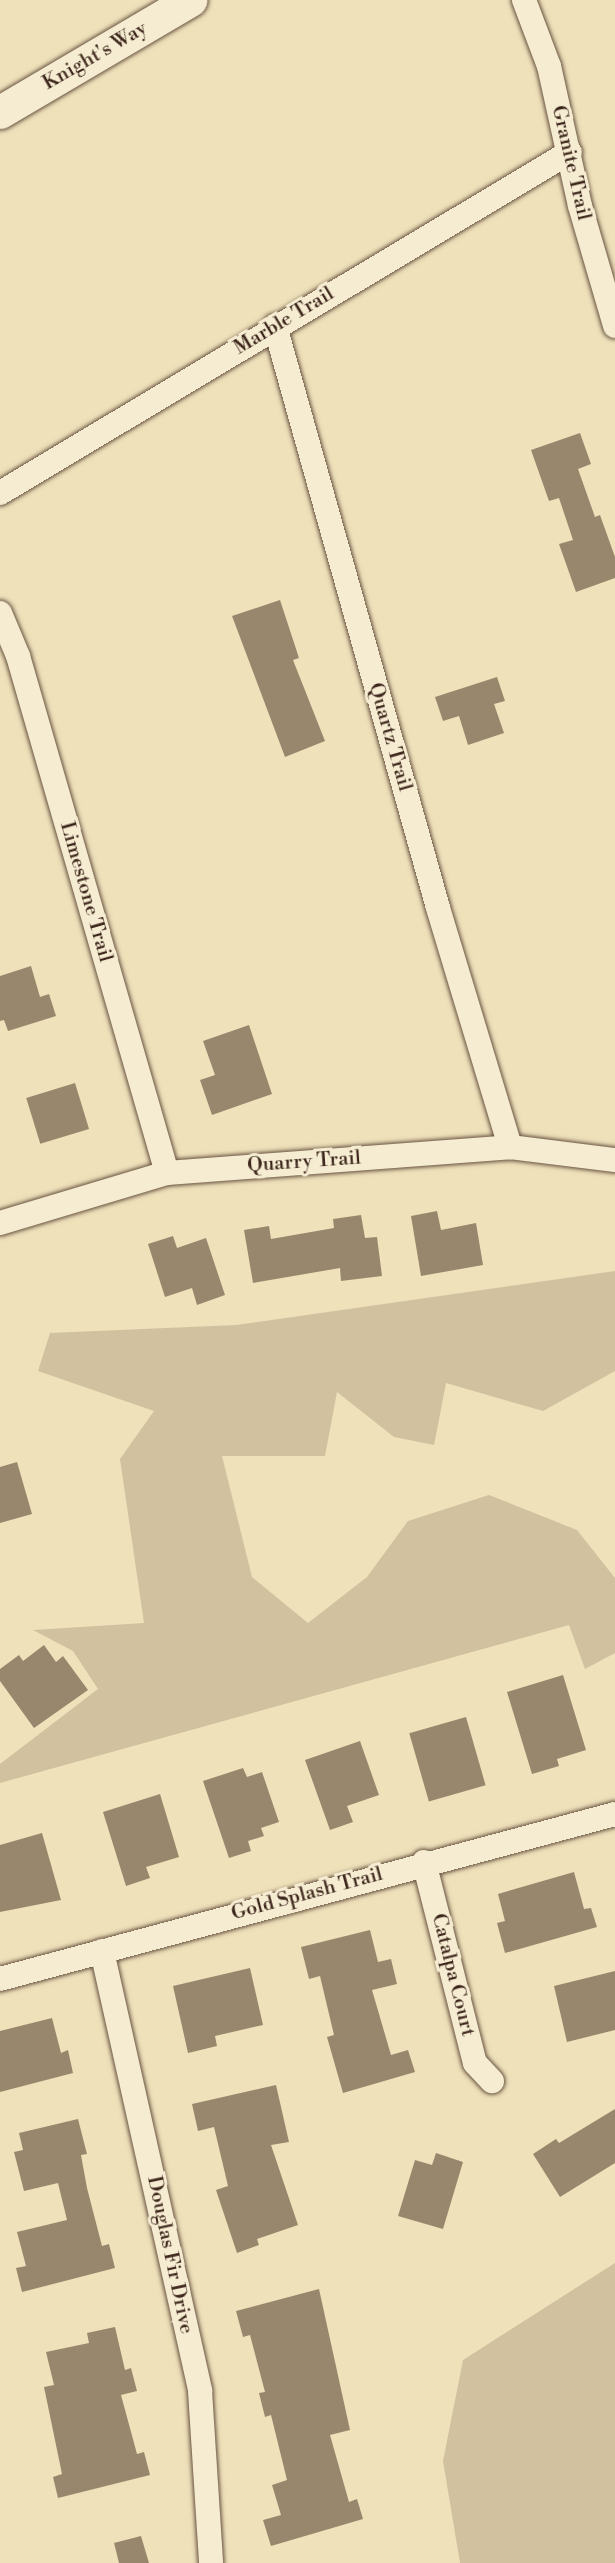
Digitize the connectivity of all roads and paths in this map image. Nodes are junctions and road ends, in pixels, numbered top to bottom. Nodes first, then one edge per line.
1 (190, 0) edge
2 (524, 0) edge
3 (0, 112) edge
4 (570, 152) junction
5 (275, 326) junction
6 (615, 326) edge
7 (0, 493) edge
8 (0, 613) edge
9 (510, 1147) junction
10 (615, 1160) edge
11 (167, 1173) junction
12 (0, 1223) edge
13 (615, 1814) edge
14 (424, 1862) junction
15 (102, 1951) junction
16 (0, 1979) edge
17 (492, 2081) dead end
18 (212, 2563) edge

1 - 3 main road, Knight's Way
2 - 4 street, Granite Trail
4 - 5 street, Marble Trail
4 - 6 street, Granite Trail
5 - 7 street, Marble Trail
5 - 9 street, Quartz Trail
8 - 11 street, Limestone Trail
9 - 10 street, Quarry Trail
9 - 11 street, Quarry Trail
11 - 12 street, Quarry Trail
13 - 14 street, Gold Splash Trail
14 - 15 street, Gold Splash Trail
14 - 17 street, Catalpa Court
15 - 16 street, Gold Splash Trail
15 - 18 street, Douglas Fir Drive

